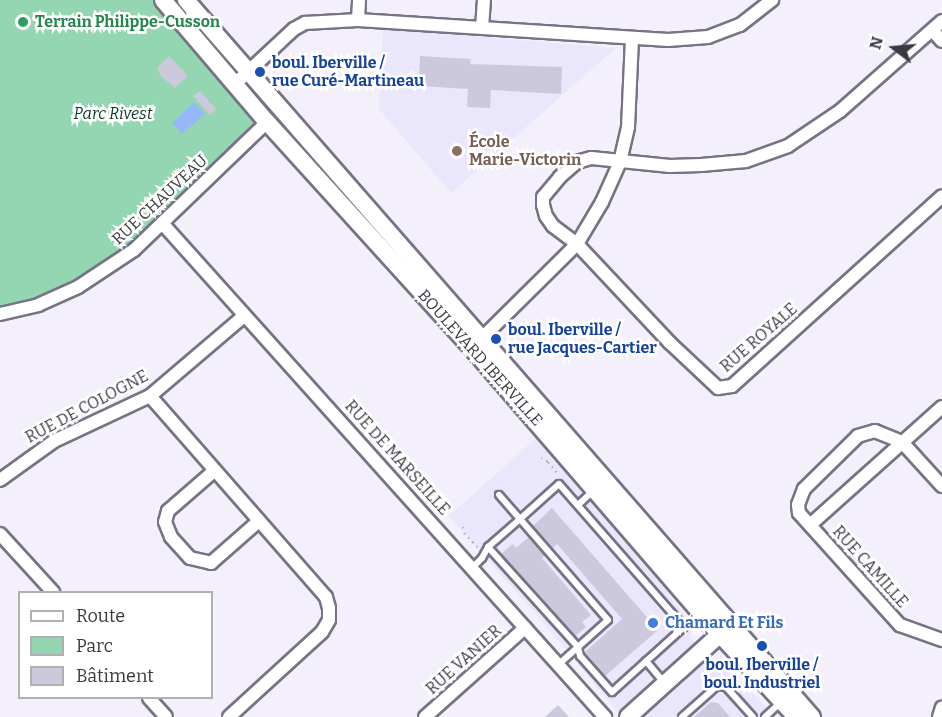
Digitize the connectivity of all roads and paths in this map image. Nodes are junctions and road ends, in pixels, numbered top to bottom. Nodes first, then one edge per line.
1 (162, 0) edge
2 (186, 0) edge
3 (359, 0) edge
4 (484, 0) edge
5 (772, 0) edge
6 (358, 20) junction
7 (938, 26) edge
8 (482, 28) junction
9 (632, 38) junction
10 (942, 41) edge
11 (249, 70) junction
12 (236, 83) junction
13 (267, 122) junction
14 (620, 162) junction
15 (942, 196) edge
16 (162, 223) junction
17 (577, 243) junction
18 (0, 314) edge
19 (244, 316) junction
20 (477, 343) junction
21 (150, 396) junction
22 (942, 407) edge
23 (902, 442) junction
24 (541, 458) dead end
25 (214, 471) junction
26 (0, 480) edge
27 (560, 484) junction
28 (600, 484) junction
29 (942, 486) edge
30 (499, 495) dead end
31 (578, 505) junction
32 (520, 519) junction
33 (259, 521) junction
34 (810, 525) junction
35 (463, 527) dead end
36 (0, 534) edge
37 (487, 550) junction
38 (472, 568) junction
39 (52, 591) edge
40 (525, 628) junction
41 (725, 629) junction
42 (942, 640) edge
43 (578, 647) junction
44 (646, 661) junction
45 (558, 665) junction
46 (665, 684) junction
47 (150, 699) edge
48 (782, 701) junction
49 (942, 707) edge
50 (166, 717) edge
51 (229, 717) edge
52 (425, 717) edge
53 (605, 717) edge
54 (628, 717) edge
55 (682, 717) edge
56 (753, 717) edge
57 (765, 717) edge
58 (796, 717) edge
59 (812, 717) edge
60 (939, 717) edge

1 - 12 street, BOULEVARD IBERVILLE
2 - 11 street, BOULEVARD IBERVILLE
3 - 6 street
4 - 8 street
5 - 9 street
6 - 8 street
6 - 11 street
7 - 10 street
7 - 14 street
8 - 9 street
9 - 14 street
11 - 12 street
11 - 20 street, BOULEVARD IBERVILLE
12 - 13 street, BOULEVARD IBERVILLE
13 - 16 street, RUE CHAUVEAU
13 - 20 street, BOULEVARD IBERVILLE
14 - 17 street
14 - 17 street
15 - 17 street, RUE ROYALE
16 - 18 street, RUE CHAUVEAU
16 - 19 street, RUE DE MARSEILLE
17 - 20 street
19 - 21 street, RUE DE COLOGNE
19 - 38 street, RUE DE MARSEILLE
20 - 28 street, BOULEVARD IBERVILLE
21 - 25 street
21 - 26 street, RUE DE COLOGNE
22 - 23 street, RUE CAMILLE
23 - 29 street, RUE CAMILLE
23 - 34 street, RUE CAMILLE
23 - 34 street, RUE CAMILLE
24 - 27 path
25 - 33 street
25 - 33 street
27 - 31 lane
27 - 32 lane
28 - 31 lane
28 - 41 street, BOULEVARD IBERVILLE
30 - 32 lane
31 - 44 lane
32 - 37 lane
32 - 43 lane
33 - 51 street
34 - 42 street, RUE CAMILLE
35 - 37 path
36 - 39 street
37 - 38 lane
37 - 43 lane
38 - 40 street, RUE DE MARSEILLE
40 - 45 street, RUE DE MARSEILLE
40 - 52 street, RUE VANIER
41 - 46 street
41 - 48 street, BOULEVARD IBERVILLE
41 - 59 street, BOULEVARD IBERVILLE
43 - 44 lane
43 - 45 lane
44 - 46 lane
45 - 53 street, RUE DE MARSEILLE
46 - 54 street
47 - 50 street
48 - 57 lane
48 - 58 street, BOULEVARD IBERVILLE
49 - 60 street
55 - 56 lane

